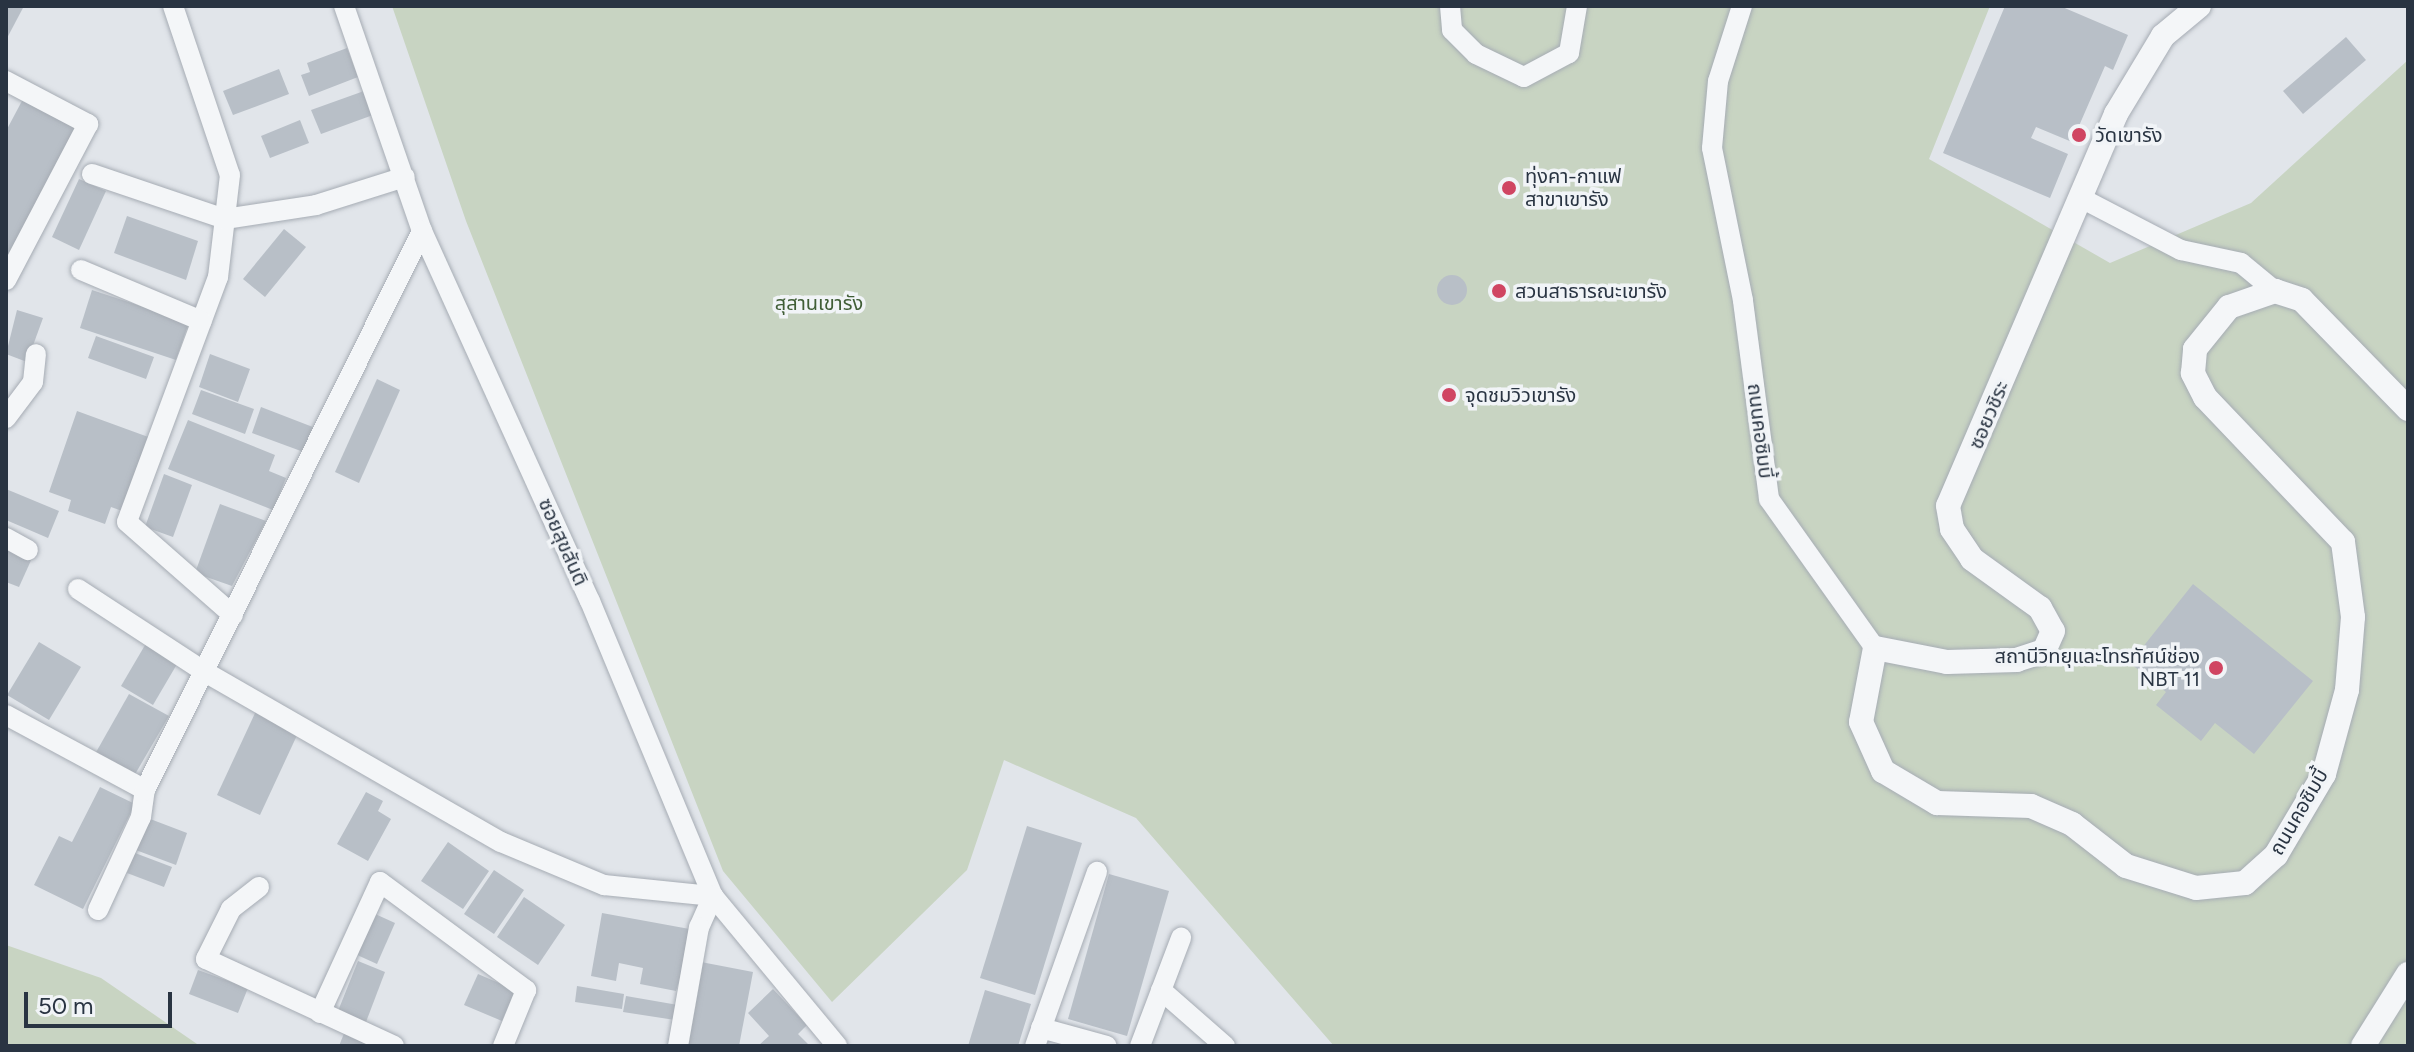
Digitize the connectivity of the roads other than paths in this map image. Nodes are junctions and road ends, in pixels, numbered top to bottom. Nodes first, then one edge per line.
1 (173, 6) edge
2 (344, 6) edge
3 (1450, 6) edge
4 (1577, 6) edge
5 (1742, 6) edge
6 (2199, 6) edge
7 (6, 81) edge
8 (92, 174) dead end
9 (405, 177) junction
10 (2079, 197) junction
11 (225, 219) junction
12 (422, 231) junction
13 (81, 270) dead end
14 (6, 280) edge
15 (2275, 291) junction
16 (202, 321) junction
17 (36, 354) dead end
18 (2408, 409) edge
19 (6, 418) edge
20 (6, 538) edge
21 (28, 550) dead end
22 (78, 589) dead end
23 (233, 615) junction
24 (1875, 648) junction
25 (205, 672) junction
26 (6, 715) edge
27 (145, 790) junction
28 (1097, 872) dead end
29 (259, 887) dead end
30 (713, 896) junction
31 (98, 910) dead end
32 (1181, 938) dead end
33 (2408, 974) edge
34 (1161, 990) junction
35 (320, 1013) junction
36 (1038, 1037) edge
37 (394, 1046) edge
38 (503, 1046) edge
39 (678, 1046) edge
40 (837, 1046) edge
41 (1107, 1046) edge
42 (1140, 1046) edge
43 (1225, 1046) edge
44 (2363, 1046) edge

1 - 11 street
2 - 9 street, ซอยสุขสันติ
3 - 4 street
5 - 24 street, ถนนคอซิมบี้
6 - 10 street, ซอยวชิระ
7 - 14 street
8 - 11 street
9 - 11 street
9 - 12 street, ซอยสุขสันติ
10 - 15 street
10 - 24 street, ซอยวชิระ
11 - 16 street
12 - 23 street
12 - 30 street, ซอยสุขสันติ
13 - 16 street
15 - 18 street
15 - 24 street, ถนนคอซิมบี้
16 - 23 street
17 - 19 street
20 - 21 street
22 - 25 street
23 - 25 street
25 - 27 street
25 - 30 street
26 - 27 street
27 - 31 street
28 - 36 street
29 - 35 street
30 - 39 street
30 - 40 street, ซอยสุขสันติ
32 - 34 street
33 - 44 street
34 - 42 street
34 - 43 street
35 - 37 street
35 - 38 street
36 - 41 street

